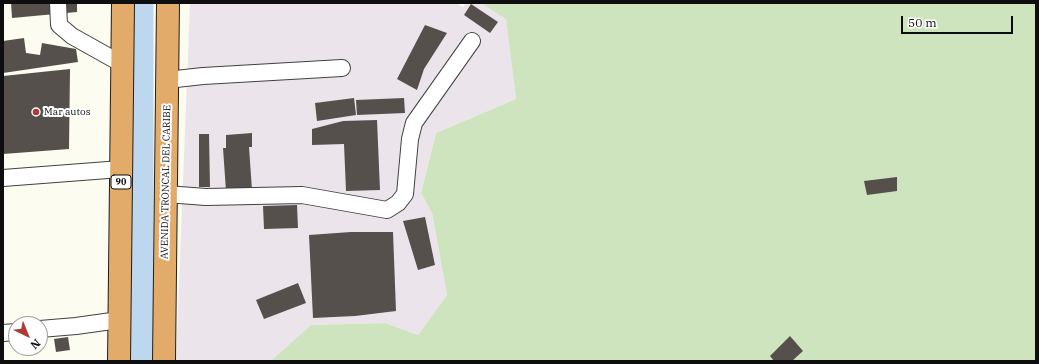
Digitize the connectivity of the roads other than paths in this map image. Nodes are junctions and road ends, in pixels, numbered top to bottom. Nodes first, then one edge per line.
1 (58, 3) edge
2 (123, 3) edge
3 (168, 3) edge
4 (472, 41) dead end
5 (122, 64) junction
6 (342, 68) dead end
7 (167, 80) junction
8 (121, 169) junction
9 (3, 178) edge
10 (166, 194) junction
11 (119, 320) junction
12 (48, 329) edge
13 (119, 361) edge
14 (164, 361) edge

1 - 5 street
2 - 5 highway, 90
3 - 7 highway, AVENIDA TRONCAL DEL CARIBE
4 - 10 street
5 - 8 highway, 90
6 - 7 street
7 - 10 highway, AVENIDA TRONCAL DEL CARIBE
8 - 9 street
8 - 11 highway, 90
10 - 14 highway, AVENIDA TRONCAL DEL CARIBE
11 - 12 street
11 - 13 highway, 90

